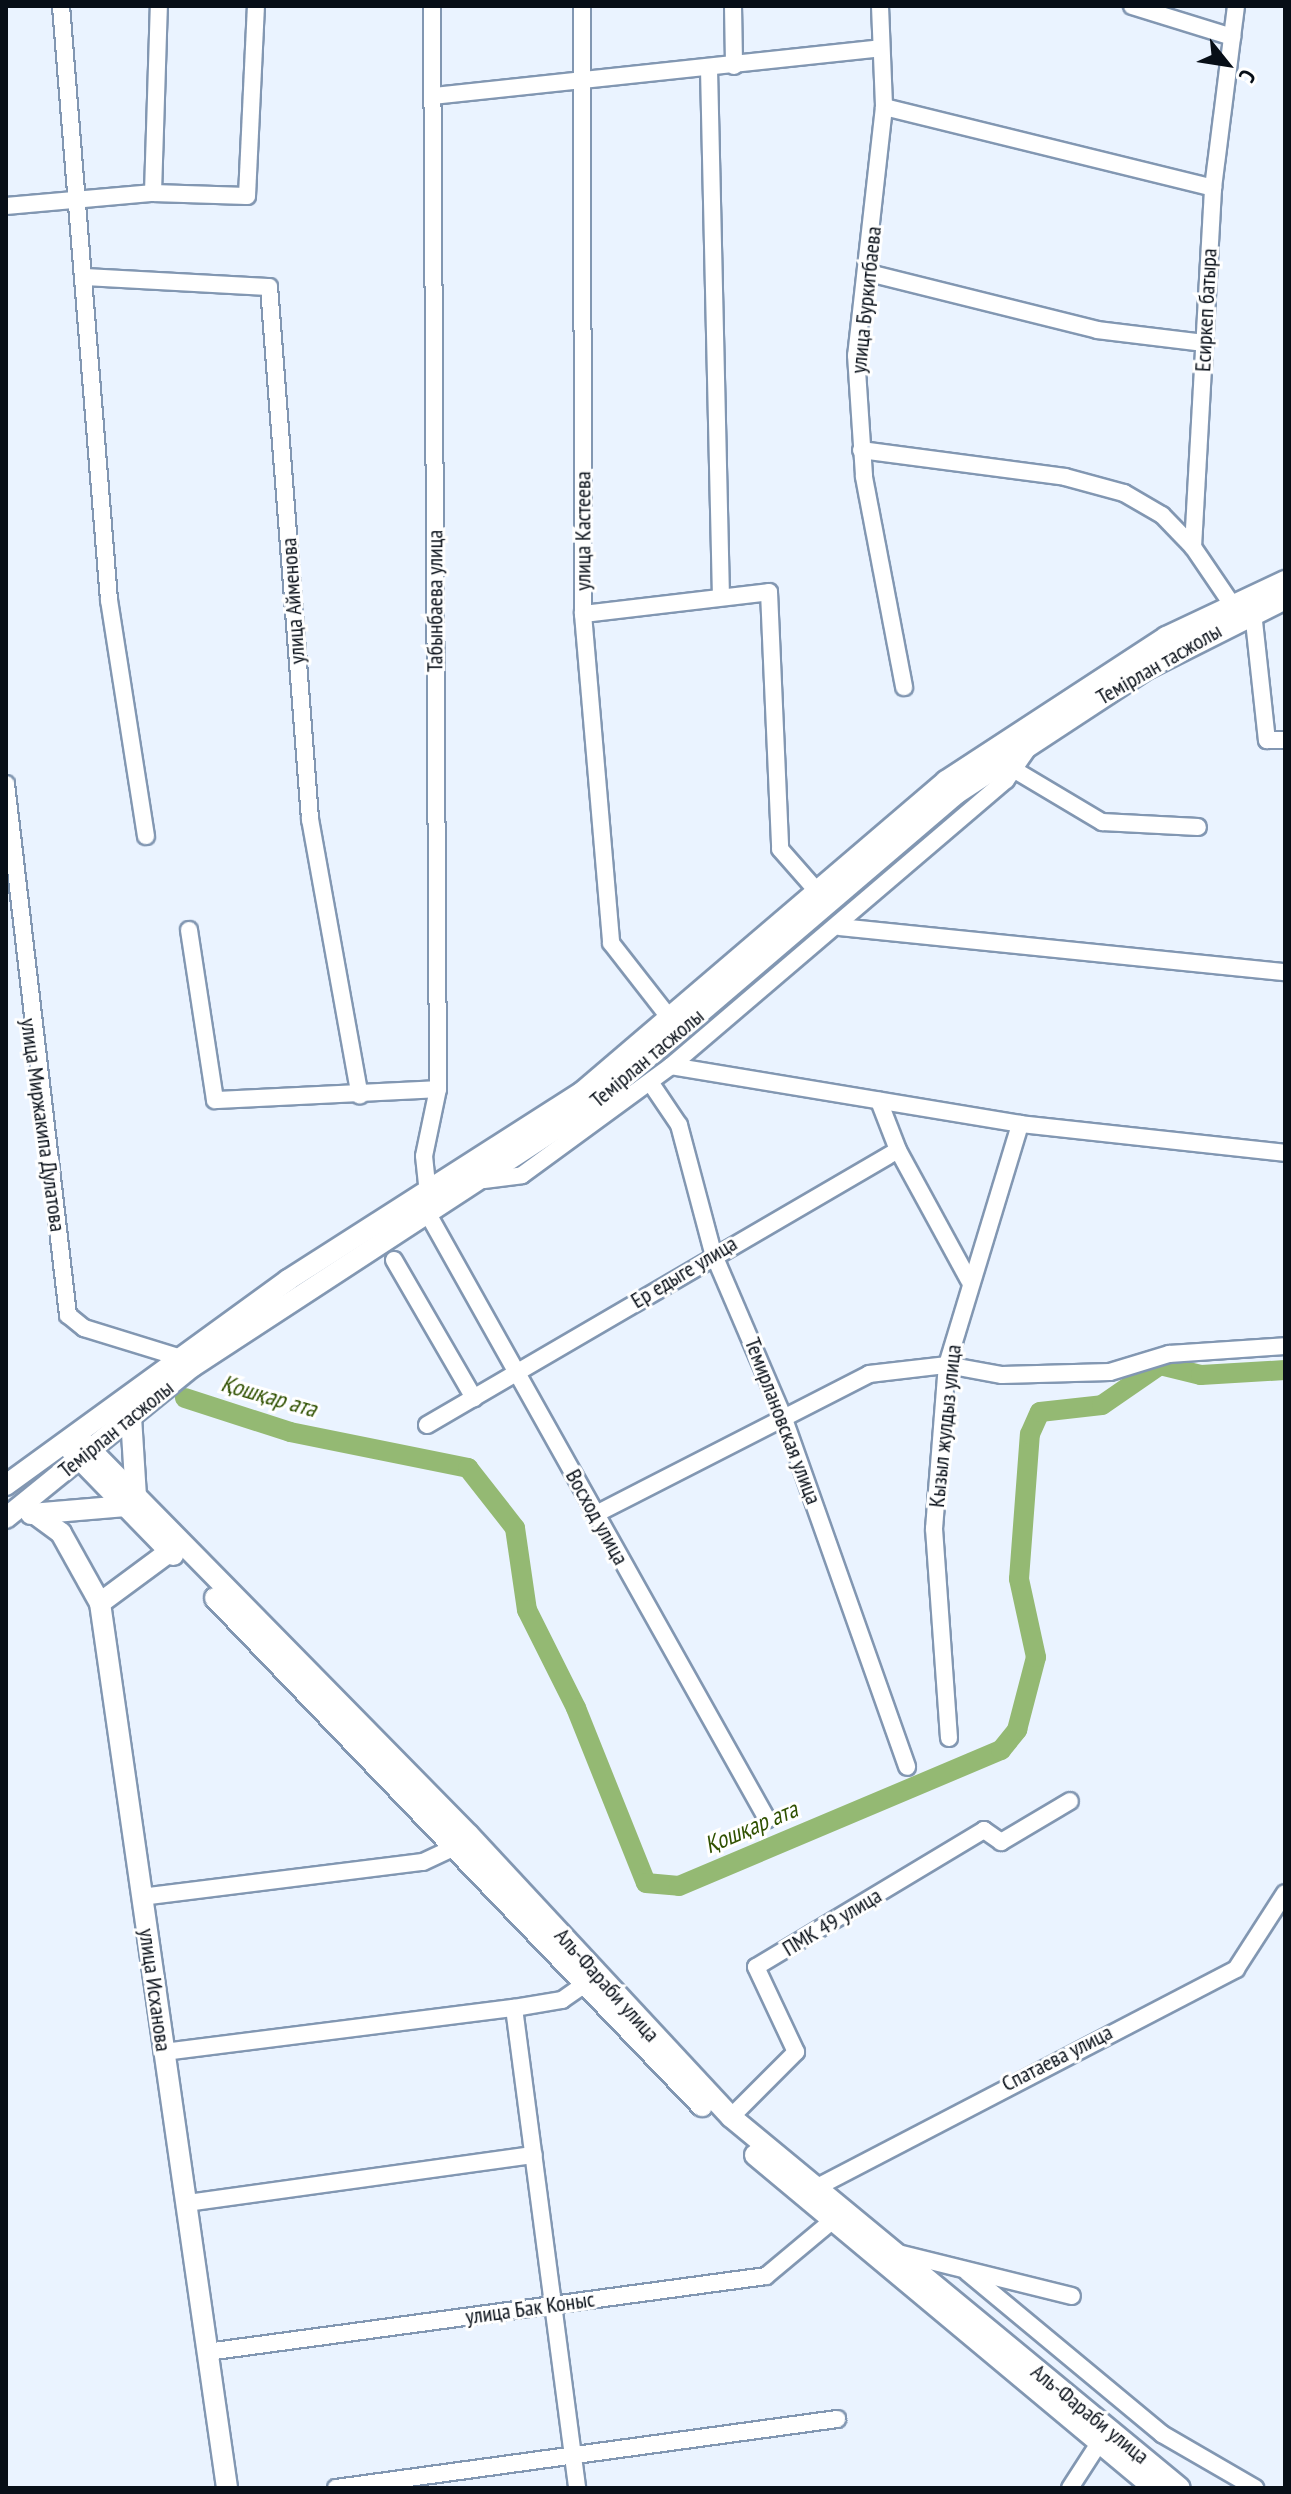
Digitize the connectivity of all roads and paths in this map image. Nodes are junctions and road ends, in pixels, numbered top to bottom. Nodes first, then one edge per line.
1 (61, 6) edge
2 (159, 6) edge
3 (256, 6) edge
4 (432, 6) edge
5 (582, 6) edge
6 (733, 6) edge
7 (880, 6) edge
8 (1132, 6) edge
9 (1236, 6) edge
10 (1232, 37) junction
11 (879, 48) junction
12 (734, 66) junction
13 (709, 69) junction
14 (582, 81) junction
15 (433, 96) junction
16 (884, 107) junction
17 (1213, 188) junction
18 (153, 193) junction
19 (77, 198) junction
20 (6, 206) edge
21 (869, 273) junction
22 (84, 277) junction
23 (1204, 343) junction
24 (861, 450) junction
25 (1193, 547) junction
26 (1285, 581) edge
27 (721, 597) junction
28 (1285, 599) edge
29 (1231, 603) junction
30 (1253, 612) junction
31 (583, 614) junction
32 (904, 687) dead end
33 (1034, 740) junction
34 (1285, 740) edge
35 (1013, 769) junction
36 (6, 784) edge
37 (1198, 827) dead end
38 (146, 836) dead end
39 (816, 890) junction
40 (840, 927) junction
41 (189, 930) dead end
42 (14, 971) edge
43 (1285, 972) edge
44 (675, 1025) junction
45 (671, 1066) junction
46 (650, 1082) junction
47 (438, 1089) junction
48 (360, 1096) junction
49 (879, 1101) junction
50 (1020, 1124) junction
51 (898, 1150) junction
52 (1285, 1153) edge
53 (484, 1180) junction
54 (428, 1204) junction
55 (713, 1253) junction
56 (394, 1260) dead end
57 (969, 1280) junction
58 (1285, 1346) edge
59 (178, 1357) junction
60 (947, 1365) junction
61 (517, 1375) junction
62 (474, 1398) junction
63 (131, 1417) junction
64 (784, 1419) junction
65 (427, 1425) dead end
66 (77, 1447) junction
67 (6, 1485) edge
68 (131, 1501) junction
69 (35, 1514) junction
70 (596, 1514) junction
71 (8, 1516) edge
72 (169, 1552) junction
73 (100, 1603) junction
74 (949, 1738) dead end
75 (907, 1767) dead end
76 (1070, 1801) dead end
77 (767, 1819) dead end
78 (459, 1845) junction
79 (1285, 1893) edge
80 (141, 1897) junction
81 (586, 1983) junction
82 (514, 2008) junction
83 (164, 2052) junction
84 (731, 2117) junction
85 (534, 2155) junction
86 (808, 2191) junction
87 (187, 2203) junction
88 (833, 2220) junction
89 (893, 2252) junction
90 (967, 2272) junction
91 (1072, 2296) dead end
92 (554, 2305) junction
93 (207, 2352) junction
94 (837, 2419) dead end
95 (1104, 2436) junction
96 (572, 2456) junction
97 (227, 2488) edge
98 (336, 2488) edge
99 (577, 2488) edge
100 (1070, 2488) edge
101 (1154, 2488) edge
102 (1180, 2488) edge
103 (1255, 2488) edge

1 - 19 street
2 - 18 street
3 - 18 street
4 - 15 street, Табынбаева улица
5 - 14 street, улица Кастеева
6 - 12 street
7 - 11 street, улица Буркитбаева
8 - 10 street
9 - 10 street, Есиркеп батыра
10 - 17 street, Есиркеп батыра
11 - 12 street
11 - 16 street, улица Буркитбаева
12 - 13 street
13 - 14 street
13 - 27 street
14 - 15 street
14 - 31 street, улица Кастеева
15 - 47 street, Табынбаева улица
16 - 17 street
16 - 21 street, улица Буркитбаева
17 - 23 street, Есиркеп батыра
18 - 19 street
19 - 20 street
19 - 22 street
21 - 23 street
21 - 24 street, улица Буркитбаева
22 - 38 street
22 - 48 street, улица Айменова
23 - 25 street, Есиркеп батыра
24 - 25 street
24 - 32 street, улица Буркитбаева
25 - 29 street
26 - 29 main road, Темірлан тасжолы
27 - 31 street
27 - 39 street
28 - 30 main road, Темірлан тасжолы
29 - 39 main road, Темірлан тасжолы
30 - 33 main road, Темірлан тасжолы
30 - 34 street
31 - 44 street, улица Кастеева
33 - 35 street
33 - 44 main road, Темірлан тасжолы
35 - 37 street
35 - 40 street
36 - 42 street, улица Миржакипа Дулатова
39 - 44 main road, Темірлан тасжолы
40 - 43 street
40 - 45 street
41 - 48 street
42 - 59 street, улица Миржакипа Дулатова
44 - 53 main road, Темірлан тасжолы
44 - 54 main road, Темірлан тасжолы
45 - 46 street
45 - 49 street
46 - 53 street
46 - 55 street, Темирлановская улица
47 - 48 street
47 - 54 street, Табынбаева улица
49 - 50 street
49 - 51 street
50 - 52 street
50 - 57 street, Кызыл жулдыз улица
51 - 55 street, Ер едыге улица
51 - 57 street
53 - 54 main road, Темірлан тасжолы
54 - 59 main road, Темірлан тасжолы
54 - 61 street, Восход улица
54 - 63 main road, Темірлан тасжолы
55 - 61 street, Ер едыге улица
55 - 64 street, Темирлановская улица
56 - 62 street
57 - 60 street, Кызыл жулдыз улица
58 - 60 street
59 - 66 main road, Темірлан тасжолы
60 - 64 street
60 - 74 street, Кызыл жулдыз улица
61 - 62 street, Ер едыге улица
61 - 70 street, Восход улица
62 - 65 street, Ер едыге улица
63 - 66 main road, Темірлан тасжолы
63 - 68 main road
64 - 70 street
64 - 75 street, Темирлановская улица
66 - 67 main road, Темірлан тасжолы
66 - 68 main road, Аль-Фараби улица
66 - 71 main road, Темірлан тасжолы
68 - 69 main road
68 - 72 main road, Аль-Фараби улица
68 - 84 main road, Аль-Фараби улица
69 - 71 main road
69 - 73 main road, улица Исханова
70 - 77 street, Восход улица
72 - 73 main road
72 - 78 main road, Аль-Фараби улица
73 - 80 main road, улица Исханова
76 - 84 street, ПМК 49 улица
78 - 80 street
78 - 81 main road, Аль-Фараби улица
79 - 86 street, Спатаева улица
80 - 83 main road, улица Исханова
81 - 82 street
81 - 86 main road, Аль-Фараби улица
82 - 83 street
82 - 85 street
83 - 87 main road, улица Исханова
84 - 86 main road, Аль-Фараби улица
85 - 87 street
85 - 92 street
86 - 88 main road, Аль-Фараби улица
86 - 89 main road, Аль-Фараби улица
87 - 93 main road, улица Исханова
88 - 92 street, улица Бак Коныс
88 - 95 main road, Аль-Фараби улица
89 - 90 street
89 - 95 main road, Аль-Фараби улица
90 - 91 street
90 - 103 street
92 - 93 street, улица Бак Коныс
92 - 96 street
93 - 97 main road, улица Исханова
94 - 96 street
95 - 100 street
95 - 101 main road, Аль-Фараби улица
95 - 102 main road, Аль-Фараби улица
96 - 98 street
96 - 99 street

